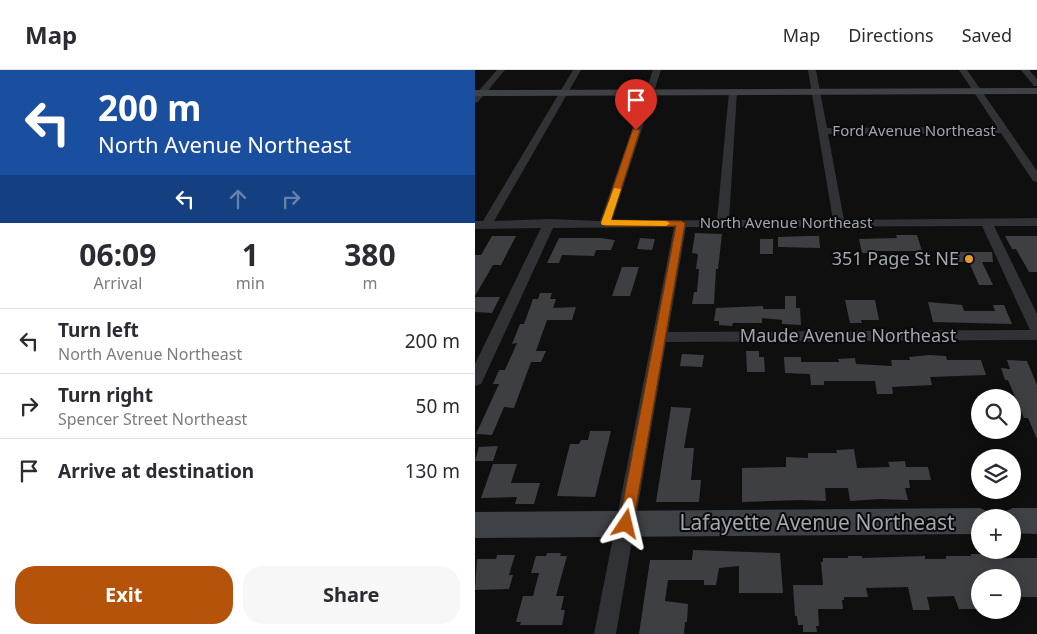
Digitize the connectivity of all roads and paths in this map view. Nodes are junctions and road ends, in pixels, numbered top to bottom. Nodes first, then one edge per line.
1 (501, 70) edge
2 (577, 70) edge
3 (657, 70) edge
4 (812, 70) edge
5 (963, 70) edge
6 (1025, 70) edge
7 (1037, 84) edge
8 (977, 91) junction
9 (1037, 91) edge
10 (563, 92) junction
11 (649, 92) junction
12 (733, 92) junction
13 (816, 92) junction
14 (477, 95) edge
15 (1003, 130) junction
16 (824, 131) junction
17 (1037, 179) edge
18 (986, 222) junction
19 (1037, 222) edge
20 (549, 223) junction
21 (605, 223) junction
22 (681, 223) junction
23 (723, 223) junction
24 (839, 223) junction
25 (481, 224) edge
26 (1037, 328) edge
27 (1037, 335) edge
28 (659, 337) junction
29 (475, 380) edge
30 (971, 521) edge
31 (1021, 521) edge
32 (1037, 521) edge
33 (626, 524) junction
34 (475, 525) edge
35 (605, 634) edge

1 - 14 street
2 - 10 street
3 - 11 street
4 - 13 street
5 - 8 street
6 - 7 street
8 - 9 street
8 - 13 street
8 - 15 street
10 - 11 street
10 - 14 street
10 - 25 street
11 - 12 street
11 - 21 street
12 - 13 street
12 - 23 street
13 - 16 street
15 - 16 street, Ford Avenue Northeast
15 - 17 street
16 - 24 street
18 - 19 street, North Avenue Northeast
18 - 24 street, North Avenue Northeast
18 - 26 street
20 - 21 street, North Avenue Northeast
20 - 25 street, North Avenue Northeast
20 - 29 street
21 - 22 street, North Avenue Northeast
22 - 23 street, North Avenue Northeast
22 - 28 street
23 - 24 street, North Avenue Northeast
27 - 28 street, Maude Avenue Northeast
28 - 33 street
30 - 33 street, Lafayette Avenue Northeast
31 - 32 street
33 - 34 street, Lafayette Avenue Northeast
33 - 35 street

